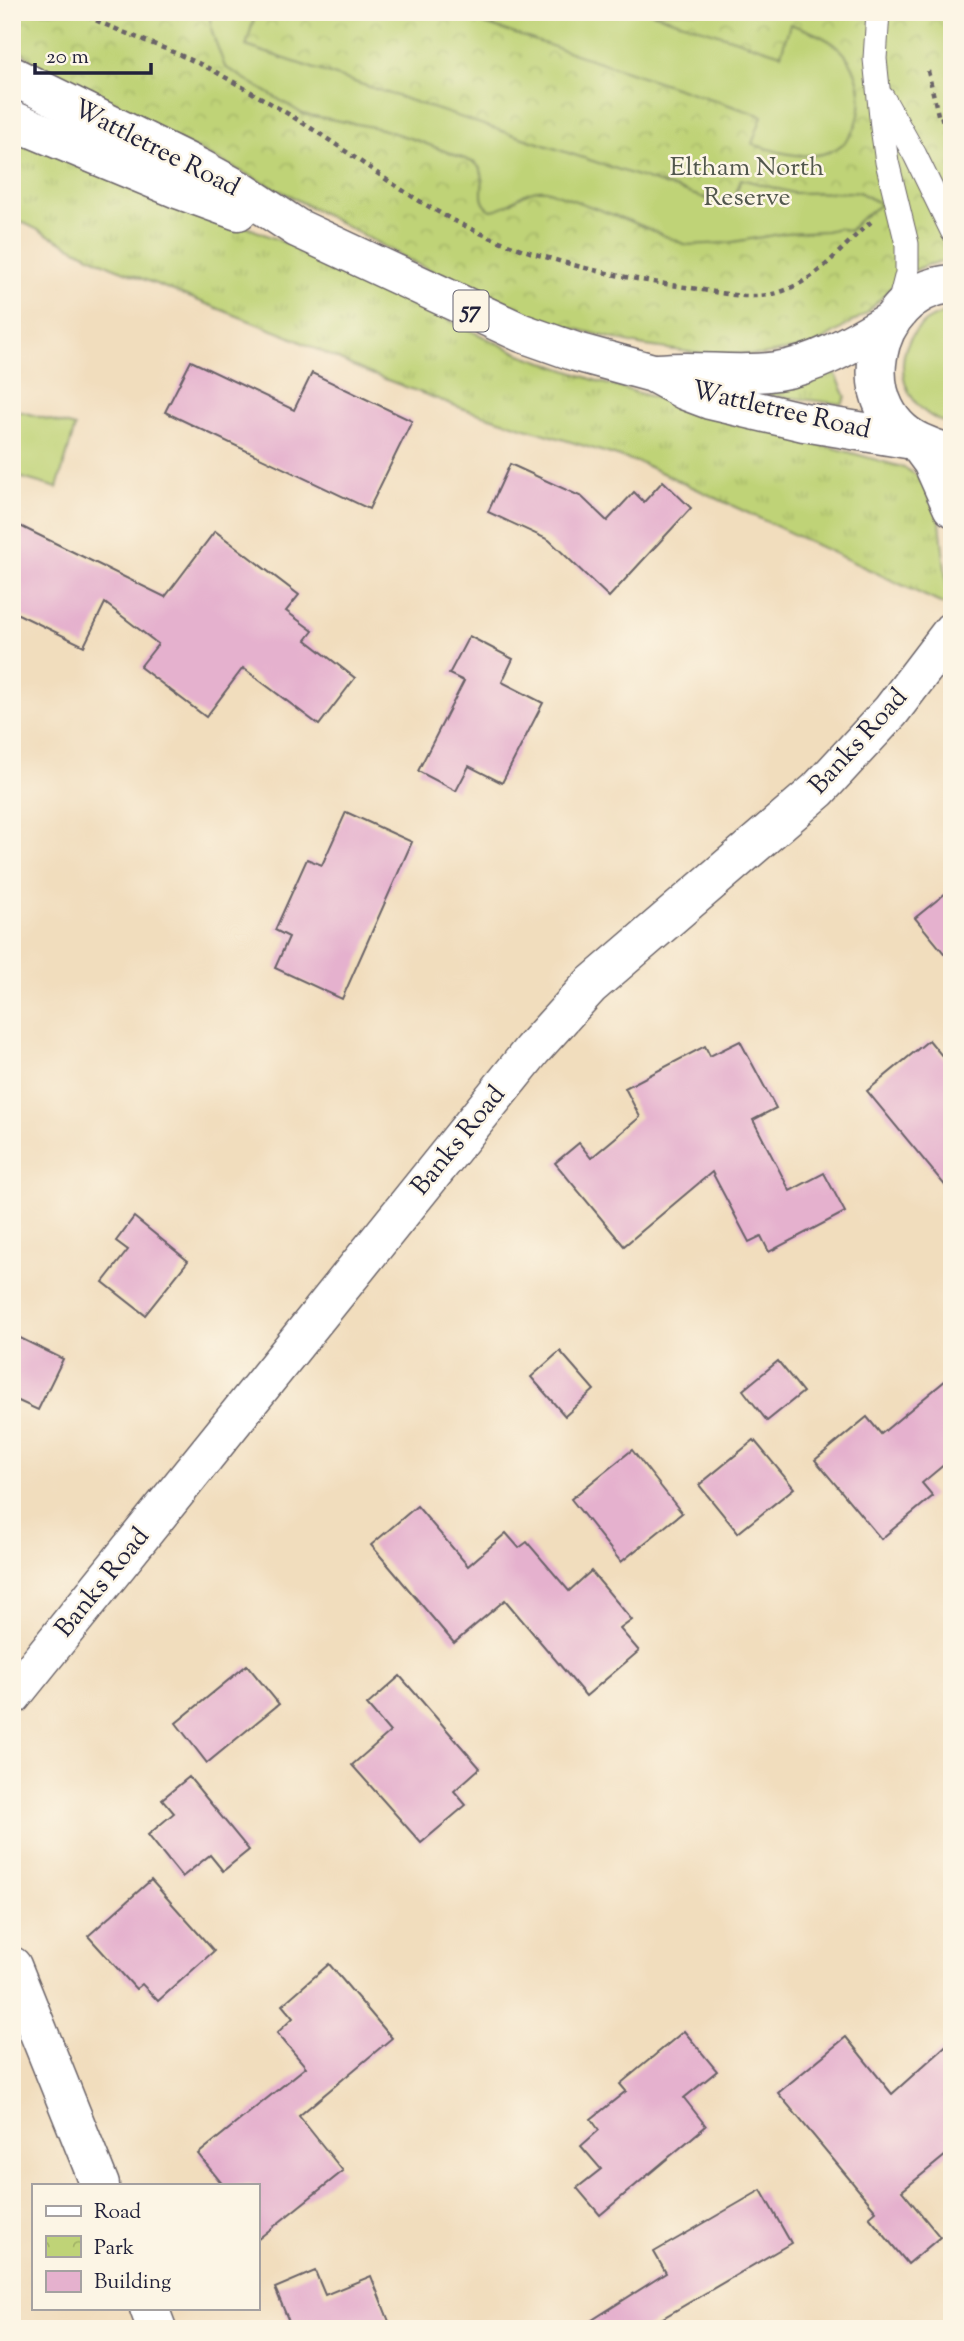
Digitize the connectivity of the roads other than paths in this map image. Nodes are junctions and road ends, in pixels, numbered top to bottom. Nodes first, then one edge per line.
1 (878, 12) edge
2 (12, 76) edge
3 (880, 92) junction
4 (12, 120) edge
5 (297, 228) junction
6 (952, 231) edge
7 (952, 284) edge
8 (893, 317) junction
9 (653, 373) junction
10 (928, 445) edge
11 (952, 507) edge
12 (952, 631) edge
13 (12, 1696) edge
14 (12, 1966) edge
15 (100, 2184) edge
16 (150, 2310) edge
17 (157, 2329) edge

1 - 3 lane
2 - 5 street, Wattletree Road / 57
3 - 6 lane
3 - 8 lane
4 - 5 street, Wattletree Road / 57
5 - 9 street, Wattletree Road / 57
7 - 8 street, 57
8 - 9 street, Wattletree Road / 57
8 - 10 street
9 - 10 street, Wattletree Road / 57
10 - 11 street
12 - 13 street, Banks Road
14 - 15 street
16 - 17 street

